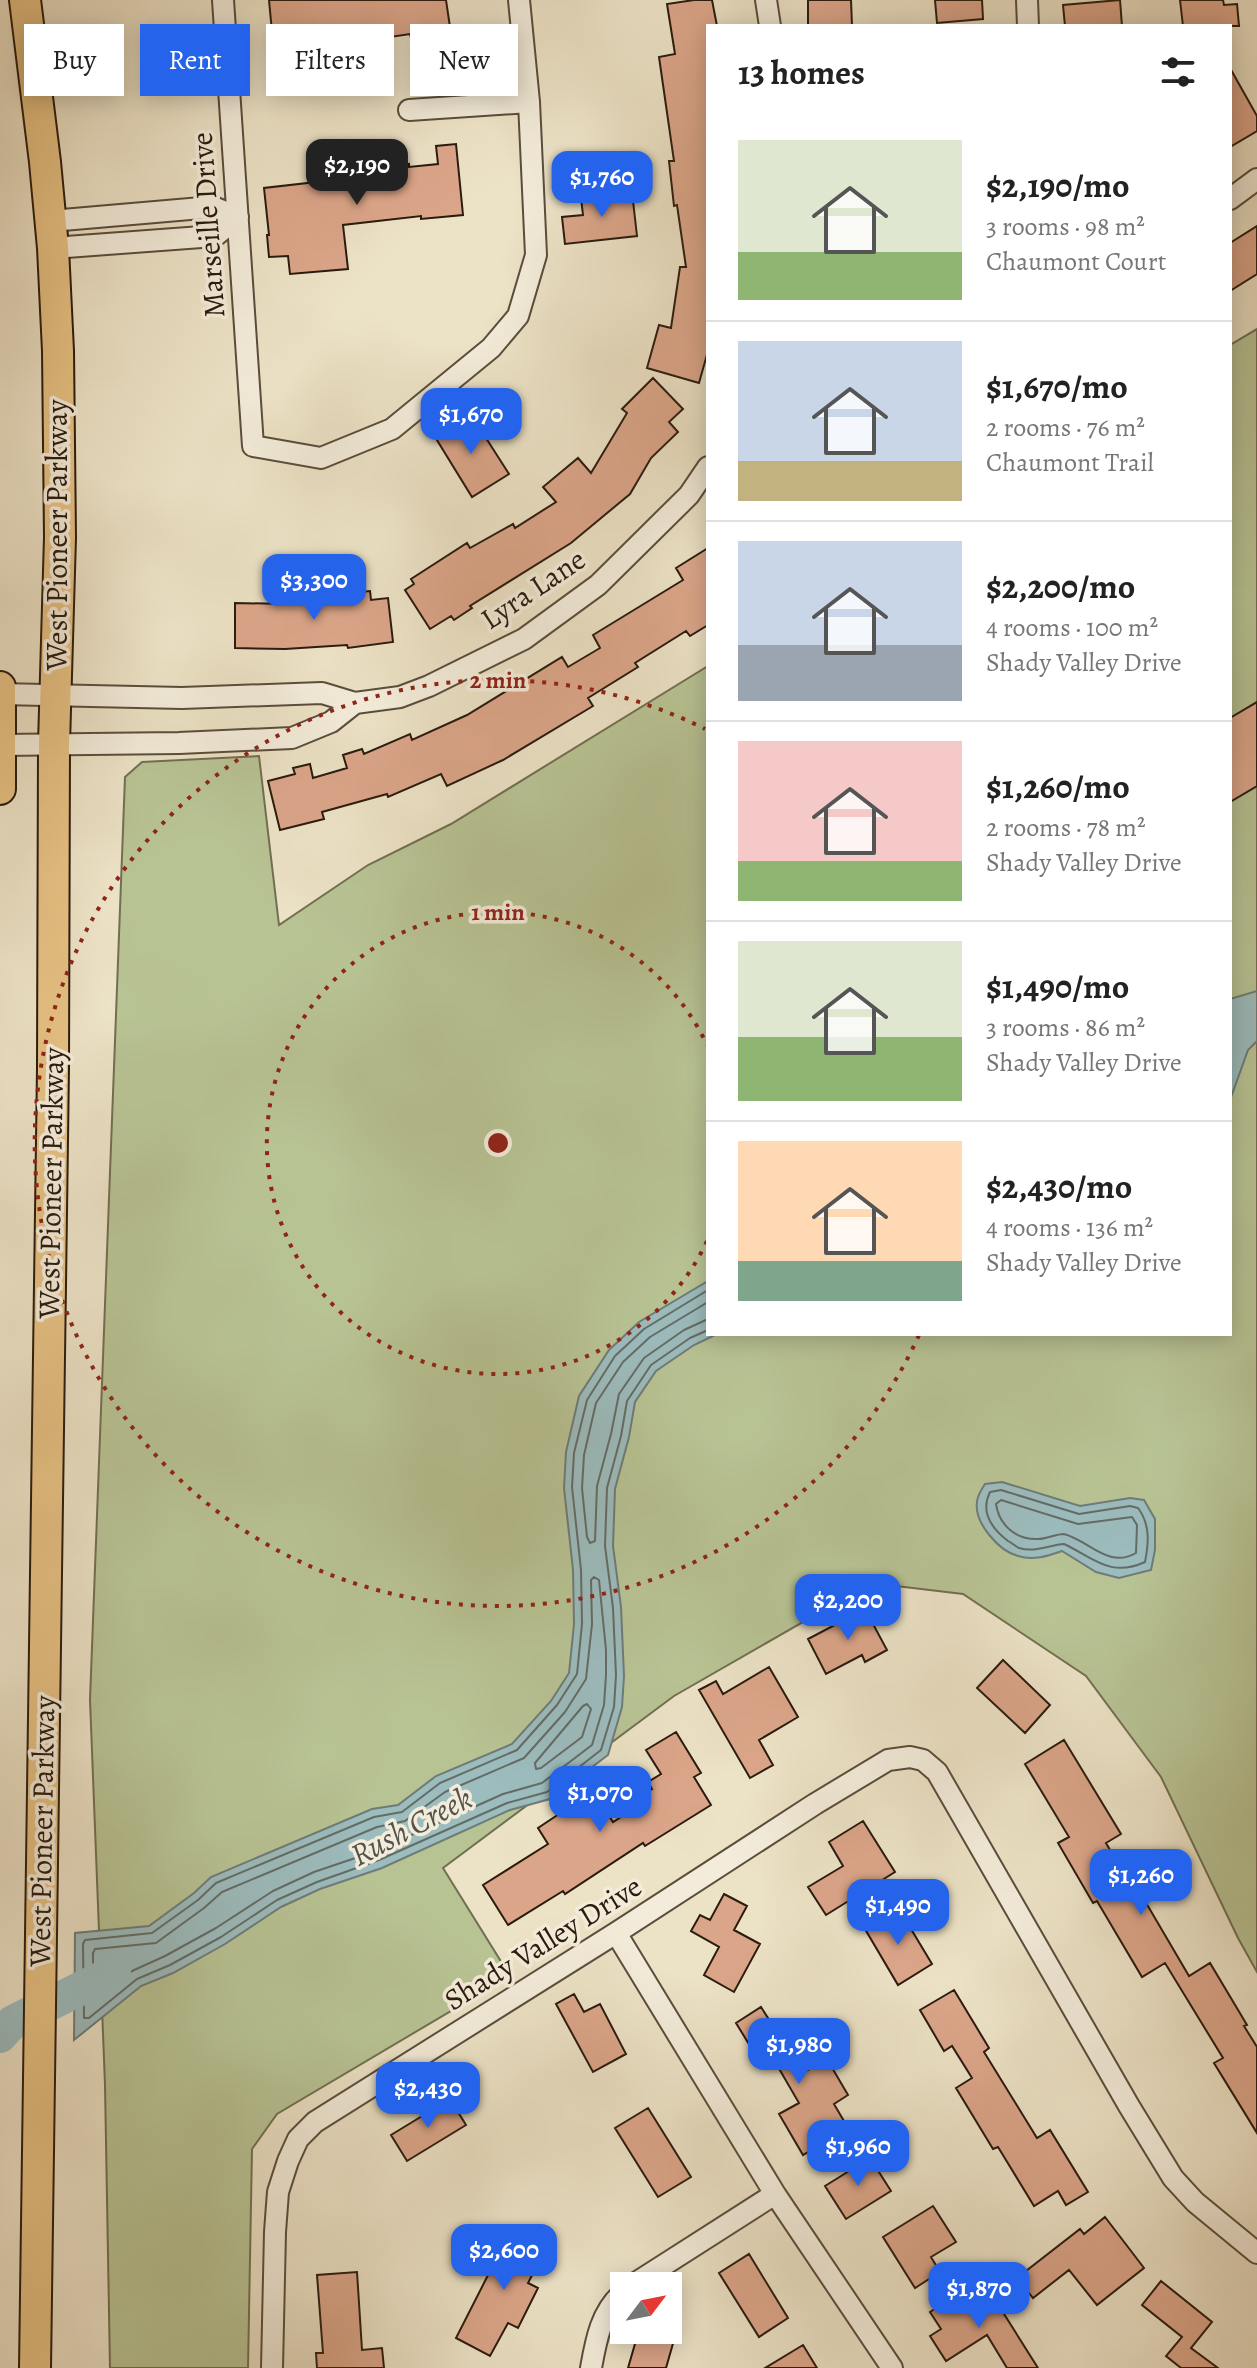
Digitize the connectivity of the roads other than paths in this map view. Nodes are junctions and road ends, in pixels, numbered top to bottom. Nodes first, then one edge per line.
1 (25, 0) edge
2 (223, 0) edge
3 (519, 0) edge
4 (766, 0) edge
5 (1027, 0) edge
6 (770, 24) edge
7 (1028, 24) edge
8 (529, 102) junction
9 (409, 110) dead end
10 (1257, 179) edge
11 (1232, 198) edge
12 (238, 217) junction
13 (52, 234) junction
14 (706, 470) edge
15 (0, 687) edge
16 (0, 694) edge
17 (56, 695) junction
18 (355, 703) junction
19 (54, 744) junction
20 (1, 745) edge
21 (0, 789) edge
22 (616, 1933) junction
23 (775, 2194) junction
24 (1257, 2253) edge
25 (653, 2272) edge
26 (610, 2309) edge
27 (35, 2368) edge
28 (272, 2368) edge
29 (591, 2368) edge
30 (892, 2368) edge

1 - 13 main road, West Pioneer Parkway
2 - 12 street, Marseille Drive
3 - 8 street
4 - 6 street
5 - 7 street
8 - 9 street
8 - 12 street, Marseille Drive
10 - 11 street
12 - 13 street
12 - 13 street
13 - 17 main road, West Pioneer Parkway
14 - 18 street, Lyra Lane
15 - 16 main road, West Pioneer Parkway
16 - 17 street, Lyra Lane
16 - 20 main road, West Pioneer Parkway
17 - 18 street, Lyra Lane
17 - 19 main road, West Pioneer Parkway
18 - 19 street, Lyra Lane
19 - 20 street, Lyra Lane
19 - 27 main road, West Pioneer Parkway
20 - 21 main road, West Pioneer Parkway
22 - 23 street
22 - 24 street, Shady Valley Drive
22 - 28 street, Shady Valley Drive
23 - 25 street
23 - 30 street
26 - 29 street

